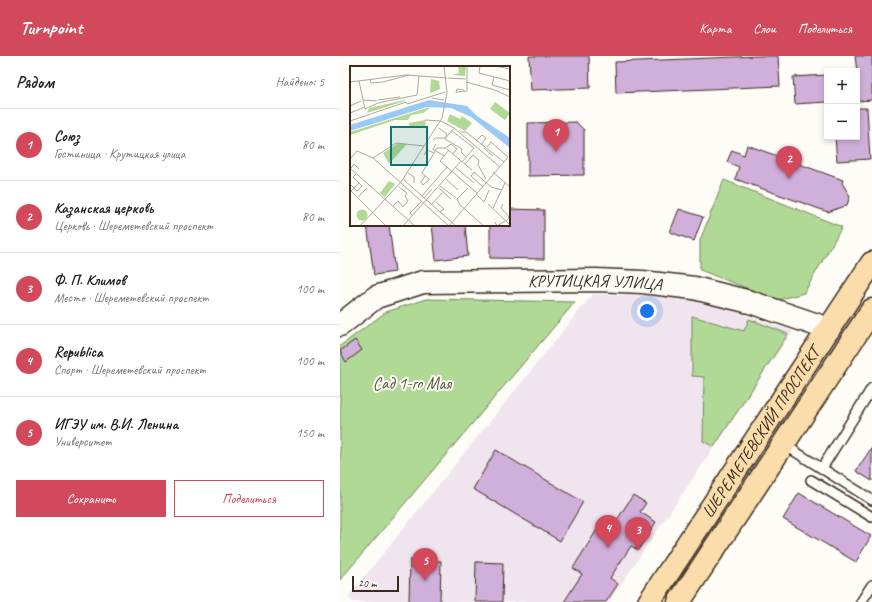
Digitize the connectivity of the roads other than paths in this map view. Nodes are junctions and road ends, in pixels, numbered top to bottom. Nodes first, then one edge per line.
1 (872, 263) edge
2 (869, 321) edge
3 (340, 325) edge
4 (829, 329) junction
5 (850, 342) junction
6 (872, 388) edge
7 (783, 444) junction
8 (822, 468) junction
9 (812, 480) dead end
10 (872, 500) edge
11 (872, 517) edge
12 (872, 585) edge
13 (684, 600) edge
14 (649, 602) edge
15 (861, 602) edge

1 - 4 main road, ШЕРЕМЕТЕВСКИЙ ПРОСПЕКТ
2 - 5 main road, ШЕРЕМЕТЕВСКИЙ ПРОСПЕКТ
3 - 4 street, КРУТИЦКАЯ УЛИЦА
4 - 5 main road, КРУТИЦКАЯ УЛИЦА
4 - 14 main road, ШЕРЕМЕТЕВСКИЙ ПРОСПЕКТ
5 - 7 main road, ШЕРЕМЕТЕВСКИЙ ПРОСПЕКТ
6 - 8 lane
7 - 8 lane
7 - 13 main road, ШЕРЕМЕТЕВСКИЙ ПРОСПЕКТ
8 - 10 lane
9 - 11 lane
12 - 15 lane

